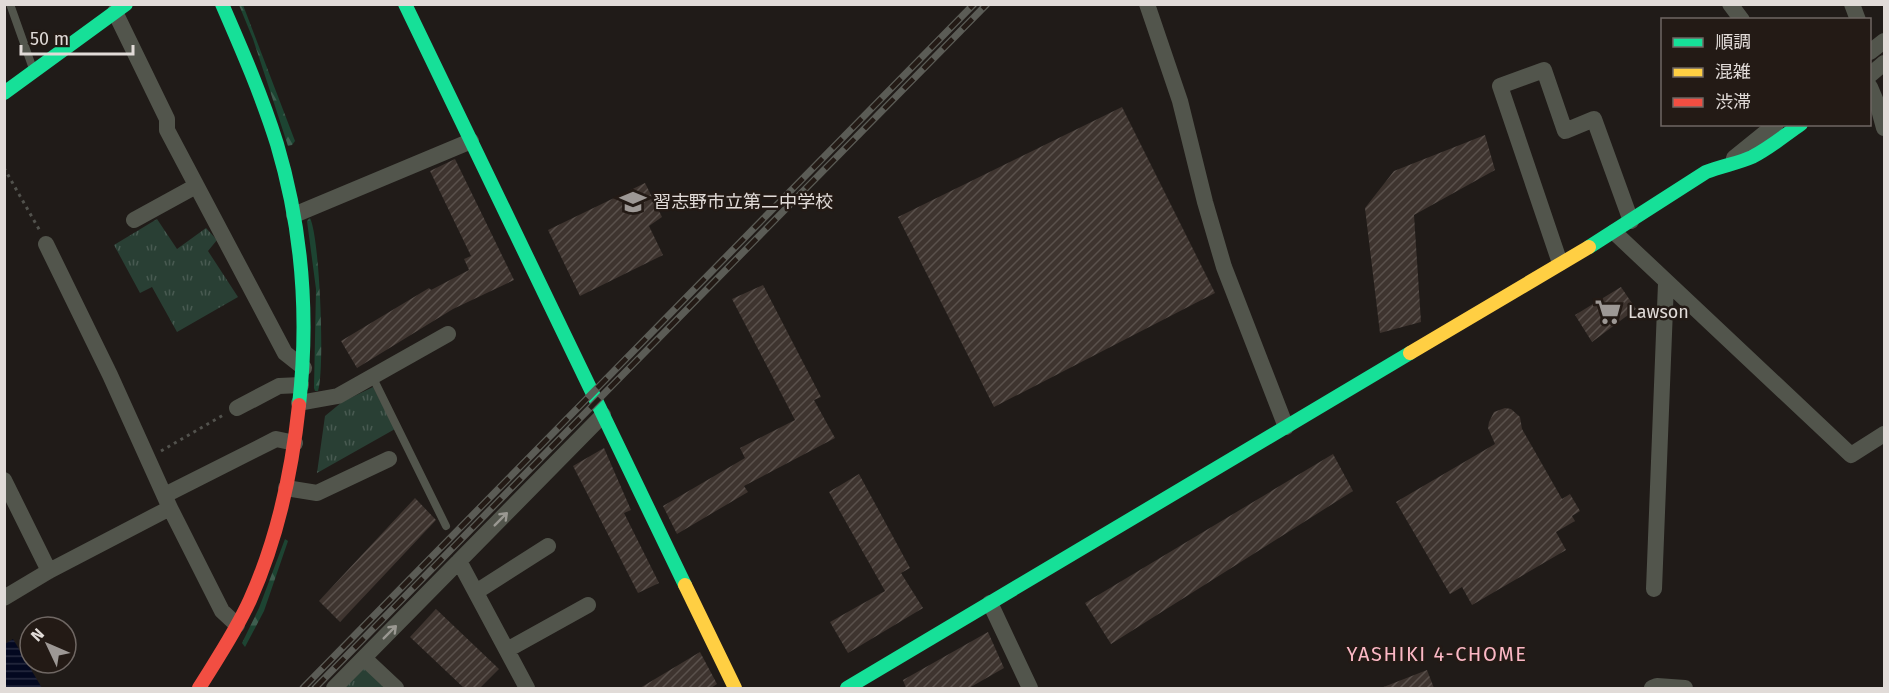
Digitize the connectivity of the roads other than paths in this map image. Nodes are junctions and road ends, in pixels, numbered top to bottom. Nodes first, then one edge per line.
1 (10, 4) edge
2 (222, 4) edge
3 (405, 4) edge
4 (1147, 4) edge
5 (1730, 4) edge
6 (121, 8) edge
7 (1740, 18) edge
8 (1884, 41) edge
9 (1871, 51) edge
10 (1884, 63) edge
11 (34, 72) junction
12 (1871, 73) edge
13 (1871, 91) edge
14 (4, 93) edge
15 (1774, 126) edge
16 (1798, 126) edge
17 (1884, 128) edge
18 (471, 141) junction
19 (1726, 164) junction
20 (196, 186) junction
21 (294, 215) junction
22 (134, 220) dead end
23 (1631, 221) junction
24 (1614, 232) junction
25 (46, 244) road end
26 (1560, 263) junction
27 (1666, 283) junction
28 (448, 334) dead end
29 (304, 368) junction
30 (373, 378) junction
31 (302, 386) junction
32 (299, 403) junction
33 (237, 408) road end
34 (603, 415) junction
35 (1286, 427) junction
36 (1884, 434) edge
37 (295, 443) junction
38 (389, 459) dead end
39 (4, 480) edge
40 (286, 488) junction
41 (167, 501) junction
42 (446, 526) dead end
43 (548, 546) dead end
44 (459, 561) junction
45 (49, 572) junction
46 (1654, 590) dead end
47 (476, 592) junction
48 (4, 598) edge
49 (990, 603) junction
50 (588, 604) dead end
51 (237, 625) junction
52 (507, 650) junction
53 (364, 658) junction
54 (199, 688) edge
55 (334, 688) edge
56 (396, 688) edge
57 (527, 688) edge
58 (735, 688) edge
59 (847, 688) edge
60 (1029, 688) edge
61 (1652, 688) edge
62 (1685, 688) edge

1 - 11 lane
2 - 21 street
3 - 18 street
4 - 35 street
5 - 7 street
6 - 11 street
6 - 20 street
8 - 9 street
10 - 12 street
11 - 14 street
13 - 17 street
15 - 19 street
16 - 19 street
18 - 21 street
18 - 34 street
19 - 23 street
20 - 22 street
20 - 29 street
21 - 29 street
23 - 24 street
23 - 26 street
24 - 26 street
24 - 27 street
25 - 41 street
26 - 35 street
27 - 36 street
27 - 46 street
28 - 30 street
29 - 31 street
30 - 32 street
30 - 42 lane
31 - 32 street
31 - 33 street
32 - 37 street
44 -> 34 street
34 - 58 street
35 - 49 street
37 - 40 street
37 - 41 street
38 - 40 street
39 - 45 street
40 - 51 street
41 - 45 street
41 - 51 street
43 - 47 street
44 - 47 street
53 -> 44 street
45 - 48 street
47 - 52 street
49 - 59 street
49 - 60 street
50 - 52 street
51 - 54 street
52 - 57 street
53 - 55 street
53 - 56 street
61 - 62 street

